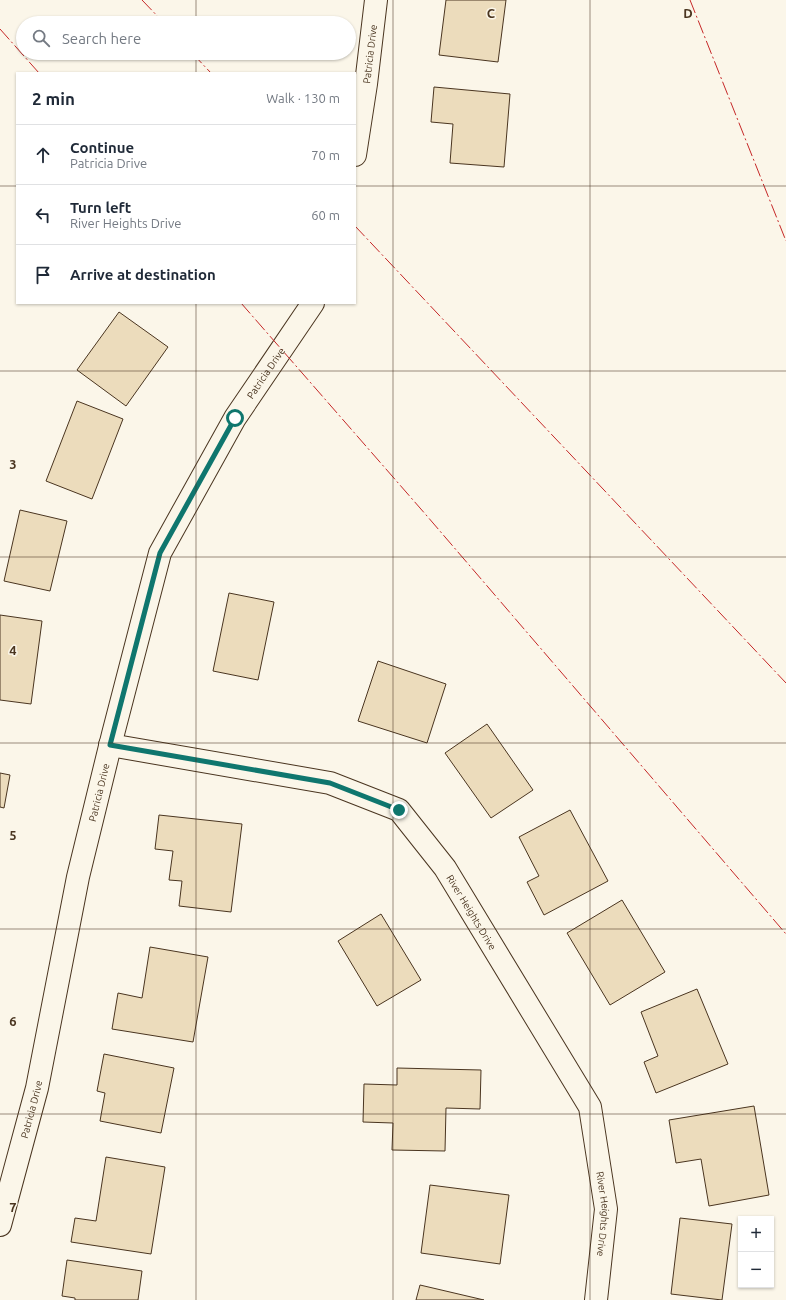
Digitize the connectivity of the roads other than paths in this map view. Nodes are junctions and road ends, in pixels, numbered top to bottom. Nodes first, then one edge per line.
1 (376, 0) edge
2 (356, 149) edge
3 (312, 304) edge
4 (110, 745) junction
5 (0, 1225) edge
6 (596, 1300) edge

1 - 2 street, Patricia Drive
3 - 4 street, Patricia Drive
4 - 5 street, Patricia Drive
4 - 6 street, River Heights Drive

